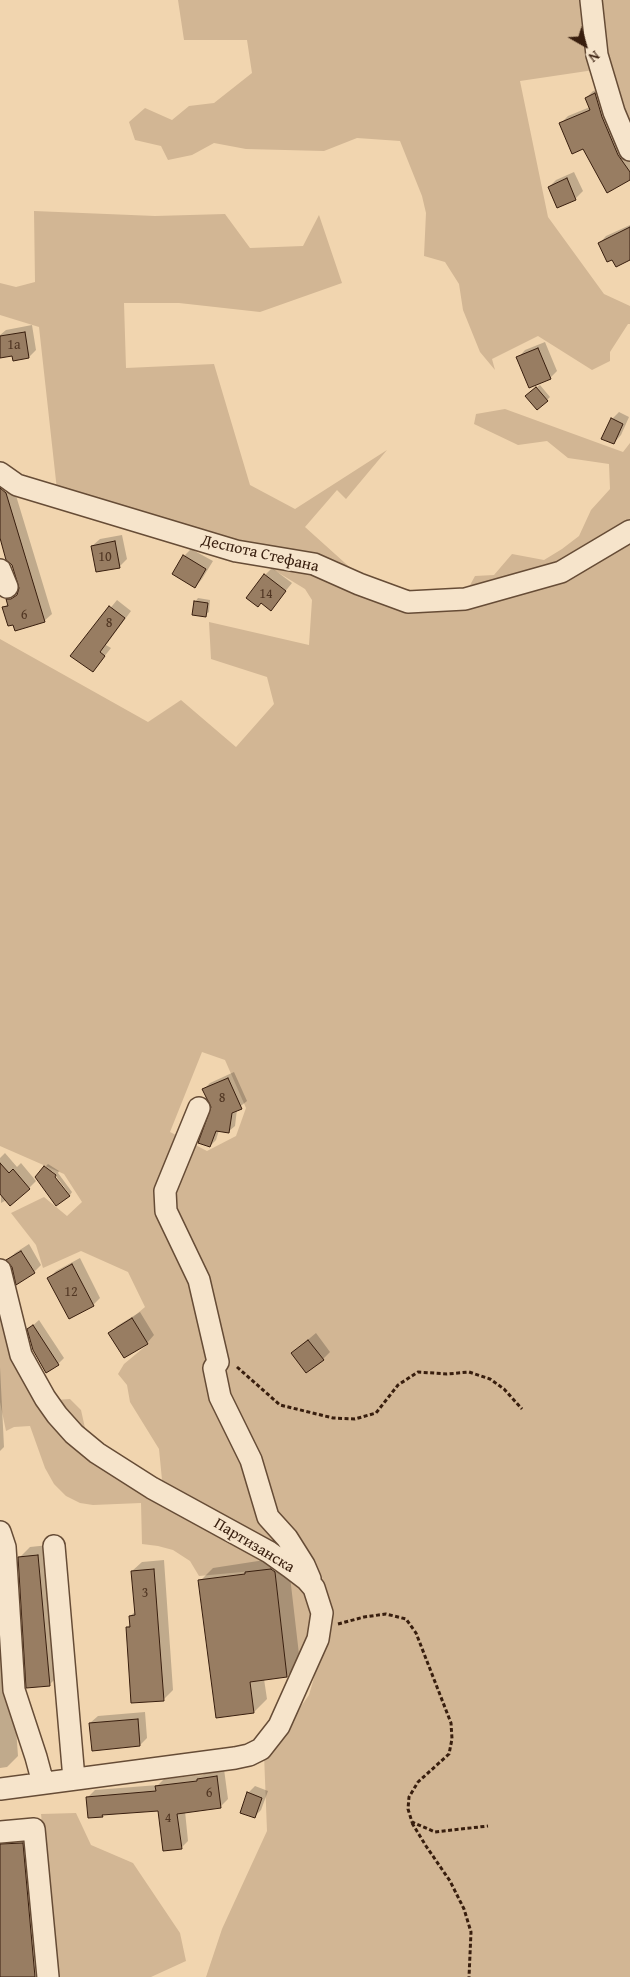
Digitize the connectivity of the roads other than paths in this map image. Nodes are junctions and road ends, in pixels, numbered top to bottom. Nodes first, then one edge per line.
1 (590, 0) edge
2 (630, 150) edge
3 (0, 471) edge
4 (630, 531) edge
5 (199, 1108) dead end
6 (0, 1270) edge
7 (0, 1532) edge
8 (54, 1546) dead end
9 (314, 1588) junction
10 (74, 1780) junction
11 (43, 1784) junction
12 (0, 1789) edge
13 (0, 1832) edge
14 (48, 1977) edge

1 - 2 street
3 - 4 street, Деспота Стефана
5 - 9 street
6 - 9 street, Партизанска
7 - 11 street
8 - 10 street
9 - 10 street
10 - 11 street
11 - 12 street
13 - 14 street

